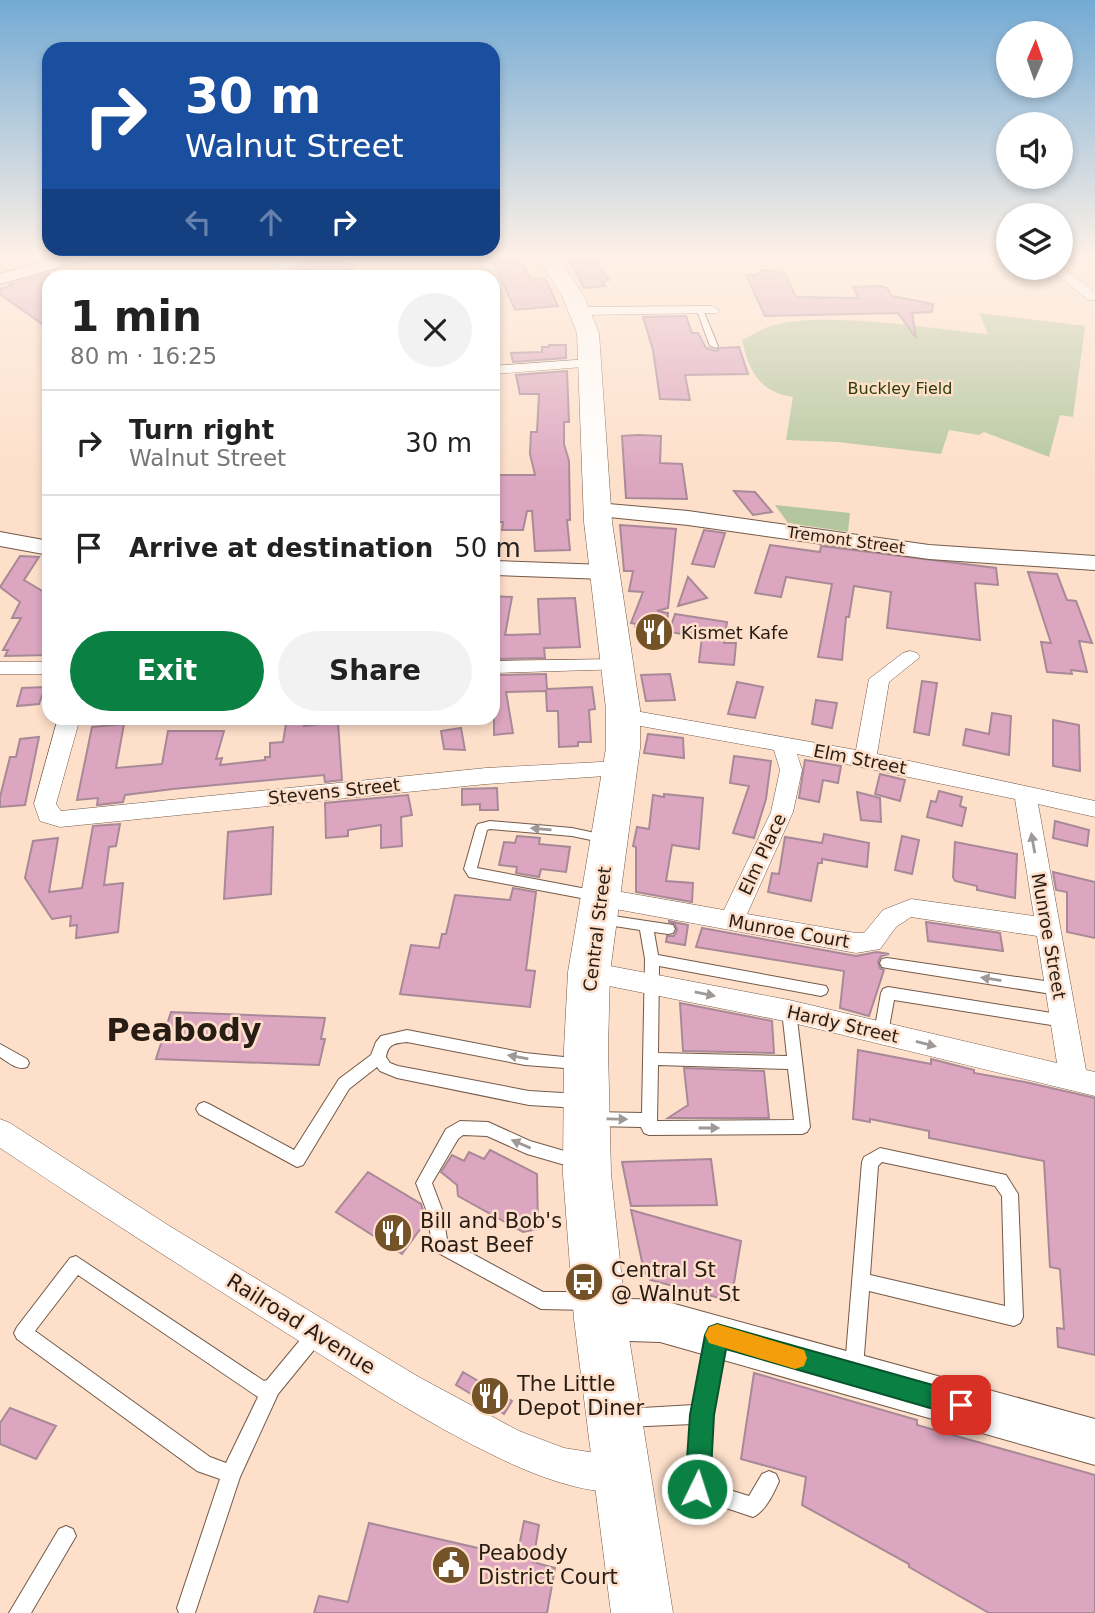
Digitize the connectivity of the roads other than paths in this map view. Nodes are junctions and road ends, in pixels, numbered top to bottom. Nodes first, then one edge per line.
1 (586, 331) edge
2 (711, 331) edge
3 (714, 346) dead end
4 (590, 363) junction
5 (500, 370) edge
6 (597, 510) junction
7 (0, 539) edge
8 (42, 547) edge
9 (1095, 563) edge
10 (500, 568) edge
11 (605, 572) junction
12 (909, 657) dead end
13 (618, 665) junction
14 (500, 667) edge
15 (0, 668) edge
16 (42, 668) edge
17 (624, 716) junction
18 (67, 725) edge
19 (783, 744) junction
20 (865, 759) junction
21 (620, 768) junction
22 (1025, 794) junction
23 (1095, 809) edge
24 (609, 839) junction
25 (598, 907) junction
26 (730, 921) junction
27 (646, 926) junction
28 (1048, 928) junction
29 (668, 929) dead end
30 (887, 963) dead end
31 (652, 971) junction
32 (589, 972) junction
33 (1058, 989) junction
34 (821, 990) dead end
35 (789, 1011) junction
36 (1064, 1021) junction
37 (881, 1033) junction
38 (0, 1050) edge
39 (377, 1058) junction
40 (649, 1059) junction
41 (22, 1063) dead end
42 (586, 1063) junction
43 (795, 1063) junction
44 (1084, 1081) edge
45 (205, 1109) dead end
46 (586, 1110) junction
47 (648, 1120) junction
48 (0, 1132) edge
49 (587, 1164) junction
50 (861, 1281) junction
51 (599, 1310) junction
52 (317, 1334) junction
53 (717, 1335) junction
54 (854, 1374) junction
55 (272, 1388) junction
56 (702, 1415) junction
57 (614, 1419) junction
58 (1095, 1442) edge
59 (231, 1474) junction
60 (621, 1475) junction
61 (769, 1481) dead end
62 (66, 1536) dead end
63 (187, 1608) dead end
64 (19, 1613) edge
65 (642, 1613) edge

1 - 4 main road, Central Street
2 - 3 lane
4 - 5 street
4 - 6 main road, Central Street
6 - 9 street, Tremont Street
6 - 11 main road, Central Street
7 - 8 street
10 - 11 street
11 - 13 main road, Central Street
12 - 20 street
13 - 14 street
13 - 17 main road, Central Street
15 - 16 street
17 - 19 street, Elm Street
17 - 21 main road, Central Street
18 - 21 street, Stevens Street
19 - 20 street, Elm Street
19 - 26 street, Elm Place
20 - 22 street, Elm Street
21 - 24 main road, Central Street
22 - 23 street, Elm Street
28 -> 22 street, Munroe Street
24 - 25 main road, Central Street
24 -> 25 lane
25 - 26 street, Munroe Court
25 - 27 lane
25 - 32 main road, Central Street
26 - 28 street, Munroe Court
27 - 29 lane
27 - 31 lane
28 - 33 street, Munroe Street
33 -> 30 lane
31 - 32 street, Hardy Street
31 - 34 lane
31 -> 35 street, Hardy Street
31 - 40 lane
32 - 42 main road, Central Street
33 - 36 street, Munroe Street
35 - 37 street, Hardy Street
35 - 43 lane
36 - 37 lane
36 - 44 street, Munroe Street
37 -> 44 street, Hardy Street
38 - 41 lane
42 -> 39 lane
39 - 45 lane
39 - 46 lane
40 - 43 lane
40 - 47 lane
42 - 46 main road, Central Street
47 -> 43 lane
46 -> 47 lane
46 - 49 main road, Central Street
48 - 52 street, Railroad Avenue
49 - 51 main road, Central Street
49 -> 51 lane
50 - 50 lane
50 - 54 lane
51 - 53 street
51 - 57 main road, Central Street
52 - 55 lane
52 - 60 street, Railroad Avenue
53 - 54 street
53 - 56 lane
54 - 58 street
55 - 59 lane
55 - 59 lane
56 - 57 lane
56 - 61 lane
57 - 60 main road, Central Street
59 - 63 lane
60 - 65 main road, Central Street
62 - 64 lane

